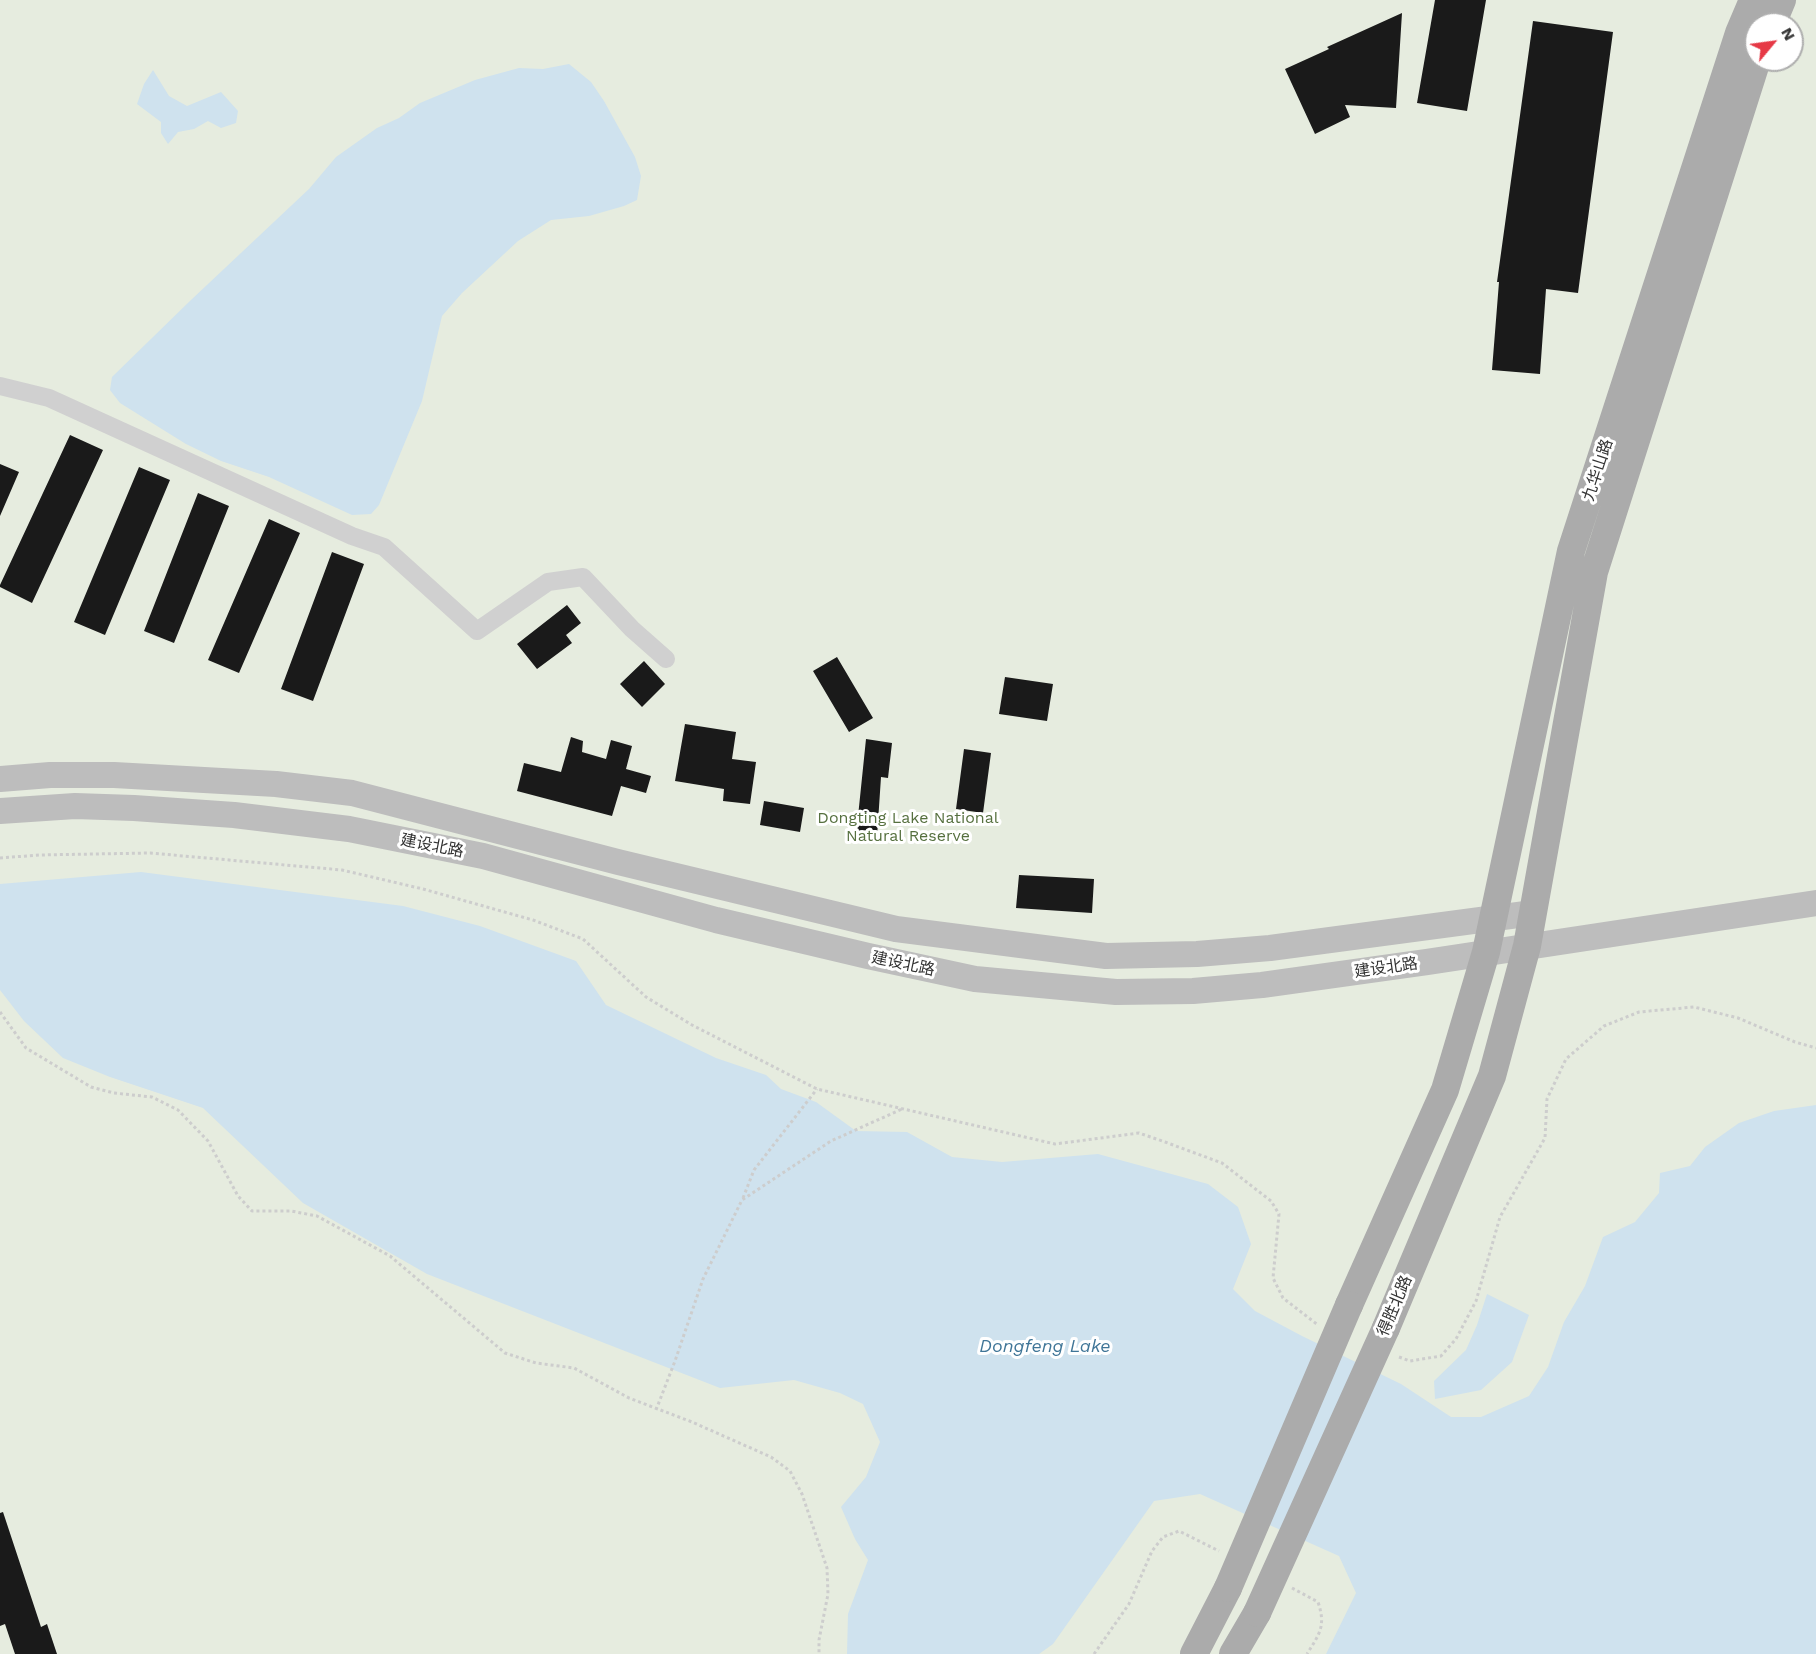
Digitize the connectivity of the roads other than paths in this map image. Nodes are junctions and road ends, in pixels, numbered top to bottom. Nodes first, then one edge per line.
1 (1753, 0) edge
2 (1753, 72) edge
3 (0, 386) edge
4 (666, 659) dead end
5 (0, 779) edge
6 (0, 811) edge
7 (1816, 903) edge
8 (1533, 913) junction
9 (1493, 919) junction
10 (1527, 946) junction
11 (1486, 952) junction
12 (1194, 1654) edge
13 (1233, 1654) edge

1 - 9 main road, 九华山路
2 - 8 main road, 九华山路
3 - 4 street
5 - 9 main road
6 - 11 main road, 建设北路
7 - 10 main road, 建设北路
8 - 9 main road
8 - 10 main road, 九华山路
9 - 11 main road, 九华山路
10 - 11 main road, 建设北路
10 - 13 main road, 得胜北路, bridge
11 - 12 main road, bridge

